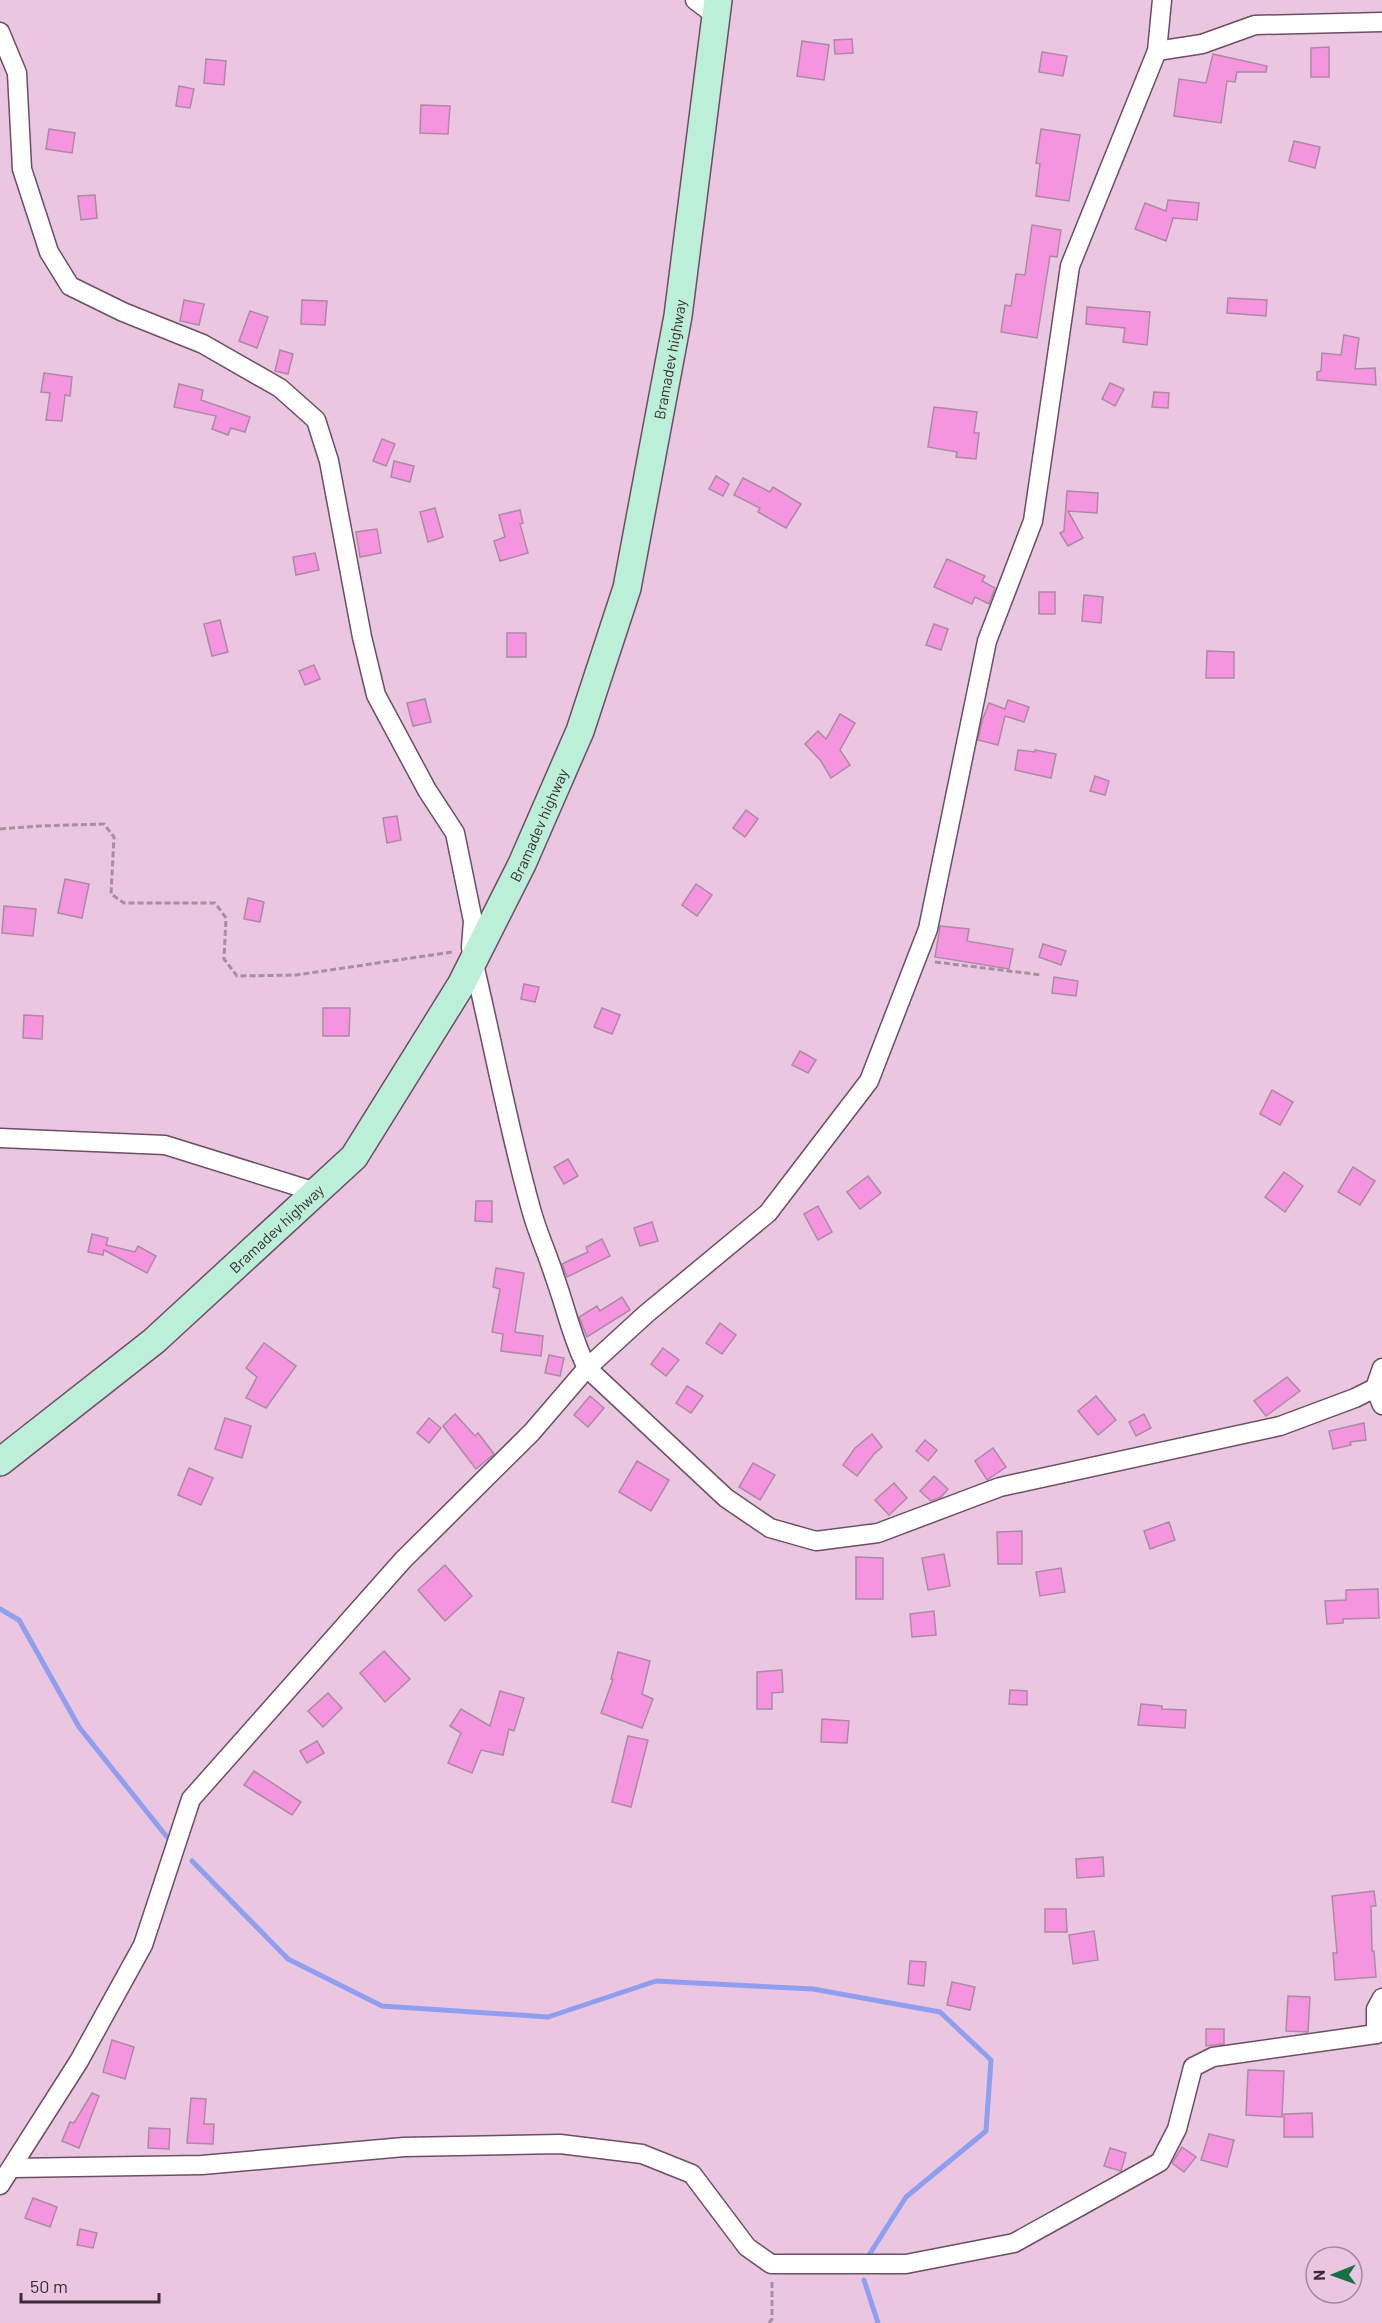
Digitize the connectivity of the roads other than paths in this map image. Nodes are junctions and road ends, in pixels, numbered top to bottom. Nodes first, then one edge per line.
1 (1162, 0) edge
2 (710, 5) edge
3 (1382, 22) edge
4 (0, 32) edge
5 (1157, 51) junction
6 (472, 954) junction
7 (0, 1138) edge
8 (316, 1192) junction
9 (587, 1368) junction
10 (1382, 1368) edge
11 (1378, 1397) edge
12 (0, 1462) edge
13 (1382, 1998) edge
14 (1379, 2033) edge
15 (13, 2168) junction
16 (0, 2185) edge

1 - 5 street
2 - 6 street, Bramadev highway
3 - 5 street
4 - 6 street
5 - 9 street
6 - 8 street, Bramadev highway
6 - 9 street
7 - 8 street
8 - 12 street, Bramadev highway
9 - 11 street
9 - 15 street
10 - 11 street
13 - 14 street
14 - 15 street
15 - 16 street

